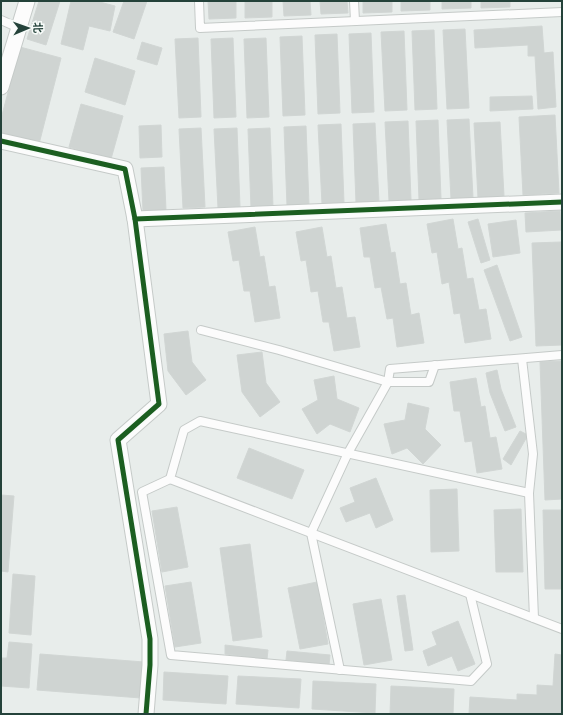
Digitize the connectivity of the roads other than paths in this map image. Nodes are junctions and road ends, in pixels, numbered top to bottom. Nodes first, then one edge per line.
1 (27, 1) edge
2 (199, 1) edge
3 (354, 1) edge
4 (562, 12) edge
5 (1, 20) edge
6 (355, 21) junction
7 (19, 28) junction
8 (1, 87) edge
9 (1, 141) edge
10 (562, 202) edge
11 (135, 219) junction
12 (201, 330) dead end
13 (562, 355) edge
14 (522, 359) junction
15 (435, 365) junction
16 (388, 382) junction
17 (348, 453) junction
18 (170, 480) junction
19 (529, 493) junction
20 (311, 533) junction
21 (470, 594) junction
22 (534, 618) junction
23 (562, 629) edge
24 (340, 670) junction
25 (146, 714) edge

1 - 7 street
2 - 6 lane
3 - 6 lane
4 - 6 lane
5 - 7 lane
7 - 8 street
9 - 11 street
10 - 11 street
11 - 25 street
12 - 16 lane
13 - 14 lane
14 - 15 lane
14 - 19 lane
15 - 16 lane
15 - 16 lane
16 - 17 lane
17 - 18 lane
17 - 19 lane
17 - 20 lane
18 - 20 lane
18 - 24 lane
19 - 22 lane
20 - 21 lane
20 - 24 lane
21 - 22 lane
21 - 24 lane
22 - 23 lane

